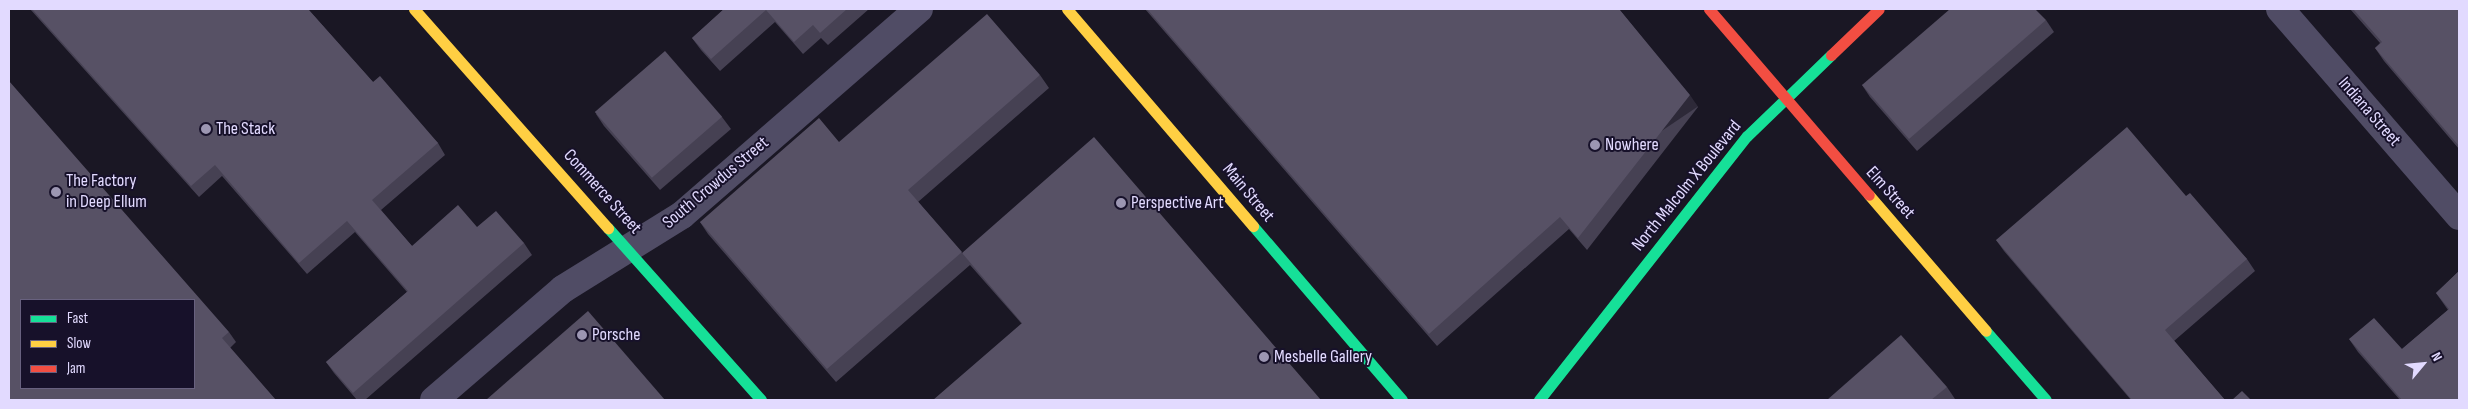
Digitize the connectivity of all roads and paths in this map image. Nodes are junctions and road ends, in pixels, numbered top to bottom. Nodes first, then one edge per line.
1 (414, 9) edge
2 (920, 9) edge
3 (1068, 9) edge
4 (1709, 9) edge
5 (1880, 9) edge
6 (2280, 9) edge
7 (1785, 98) junction
8 (2459, 216) edge
9 (629, 248) junction
10 (434, 400) edge
11 (761, 400) edge
12 (1402, 400) edge
13 (1538, 400) edge
14 (2046, 400) edge

1 - 9 main road, Commerce Street
2 - 9 street, South Crowdus Street
3 - 12 main road, Main Street
4 - 7 main road, Elm Street
5 - 7 main road, North Malcolm X Boulevard
6 - 8 street, Indiana Street
7 - 13 main road, North Malcolm X Boulevard
7 - 14 main road, Elm Street
9 - 10 street, South Crowdus Street
9 - 11 main road, Commerce Street

